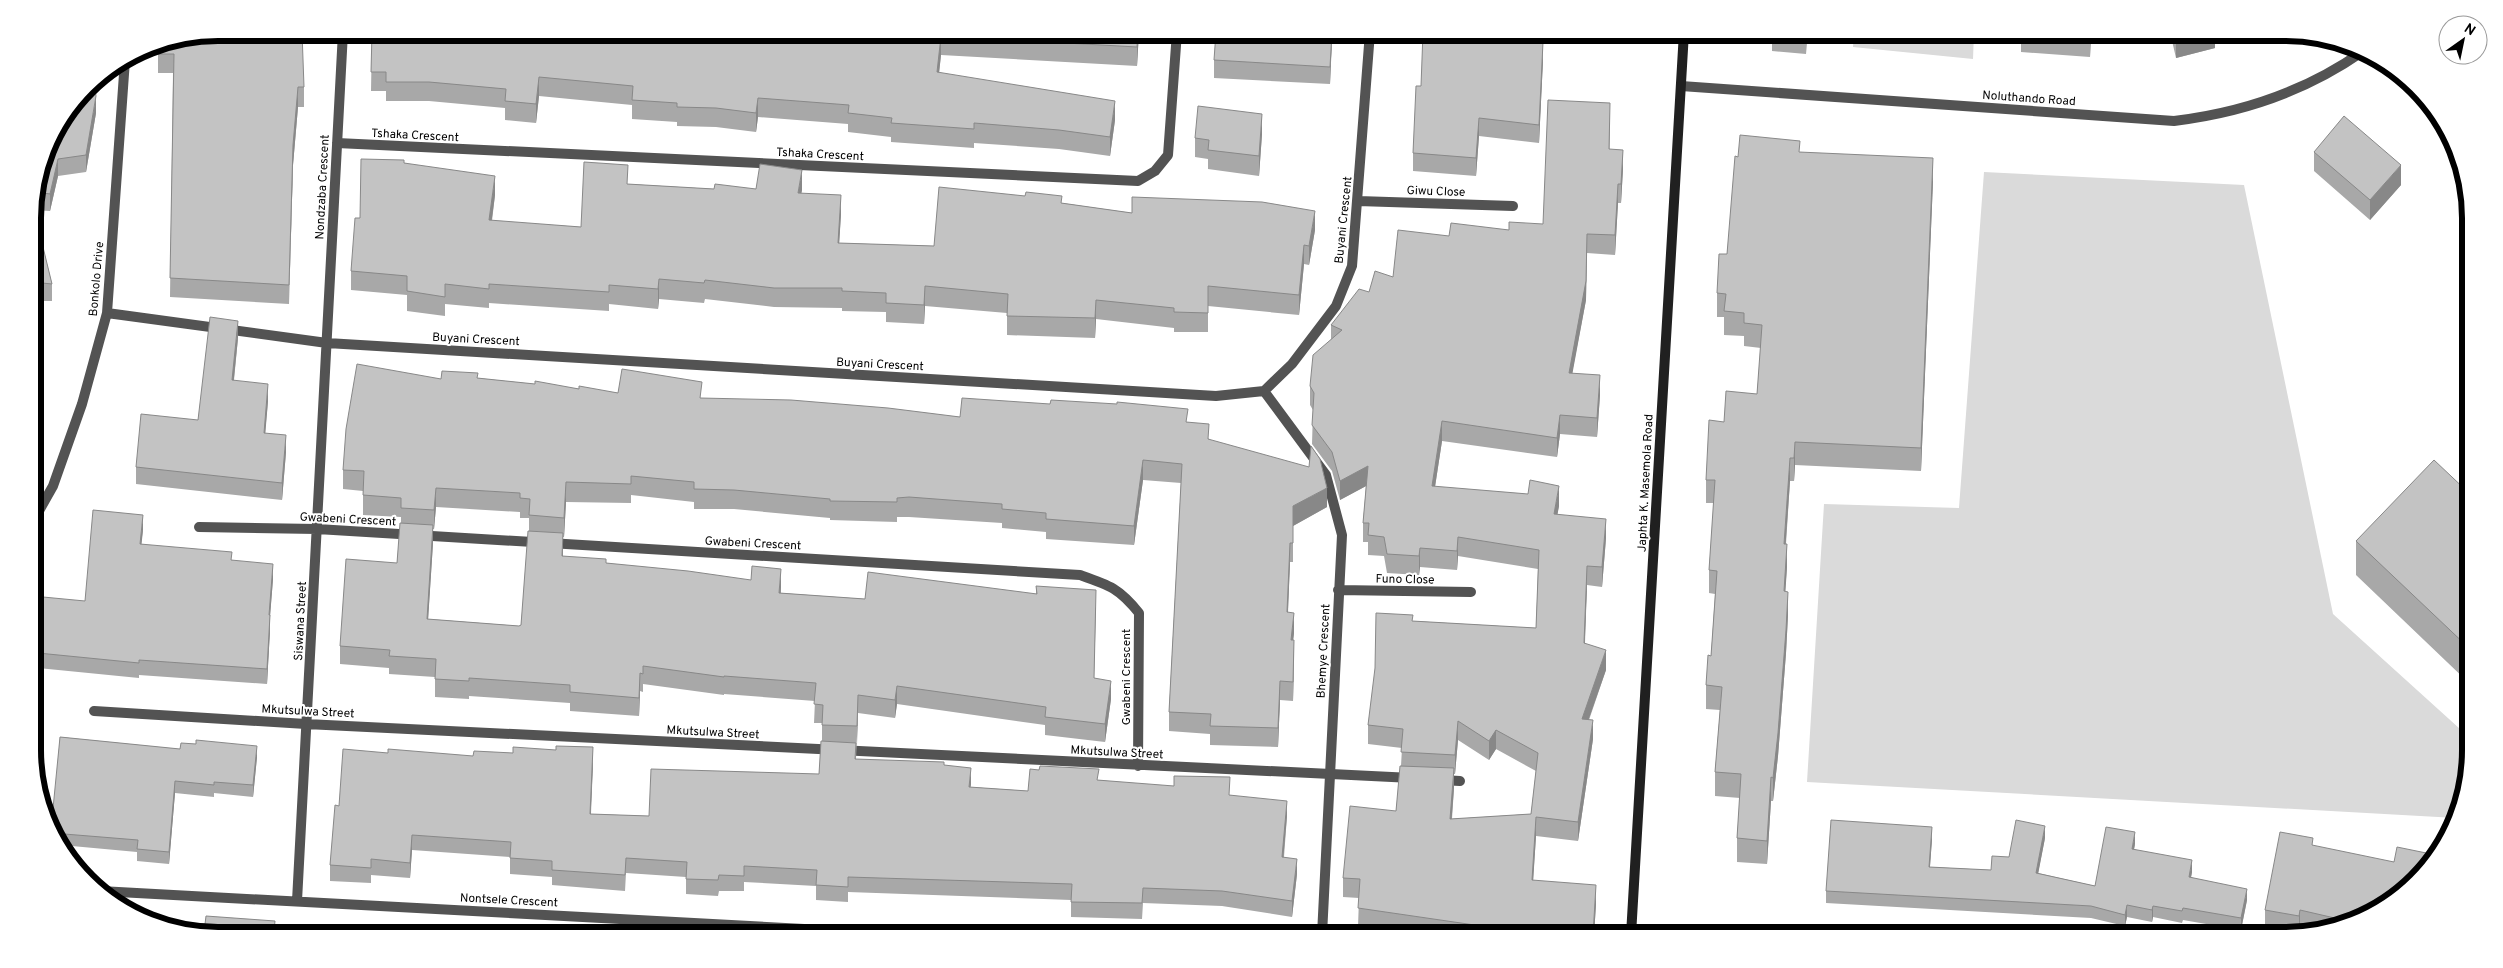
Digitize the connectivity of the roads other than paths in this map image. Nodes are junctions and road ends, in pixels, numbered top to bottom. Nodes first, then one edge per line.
1 (343, 41) edge
2 (1176, 41) edge
3 (1369, 41) edge
4 (1684, 41) edge
5 (2355, 56) edge
6 (124, 68) edge
7 (1681, 86) junction
8 (337, 143) junction
9 (1358, 201) junction
10 (1513, 206) dead end
11 (107, 313) junction
12 (327, 343) junction
13 (1264, 391) junction
14 (41, 507) edge
15 (199, 526) dead end
16 (317, 529) junction
17 (1338, 590) junction
18 (1471, 592) dead end
19 (94, 711) dead end
20 (306, 724) junction
21 (1138, 766) junction
22 (1330, 775) junction
23 (1460, 781) dead end
24 (113, 892) edge
25 (297, 900) junction
26 (775, 927) edge
27 (1322, 927) edge
28 (1631, 927) edge

1 - 8 street, Nondzaba Crescent
2 - 8 street, Tshaka Crescent
3 - 9 street, Buyani Crescent
4 - 7 main road, Japhta K. Masemola Road
5 - 7 street, Noluthando Road
6 - 11 street, Bonkolo Drive
7 - 28 main road, Japhta K. Masemola Road
8 - 12 street, Nondzaba Crescent
9 - 10 street, Giwu Close
9 - 13 street, Buyani Crescent
11 - 12 street, Buyani Crescent
11 - 14 street, Bonkolo Drive
12 - 13 street, Buyani Crescent
12 - 16 street, Siswana Street
13 - 17 street, Bhemye Crescent
15 - 16 street, Gwabeni Crescent
16 - 20 street, Siswana Street
16 - 21 street, Gwabeni Crescent
17 - 18 street, Funo Close
17 - 22 street, Bhemye Crescent
19 - 20 street, Mkutsulwa Street
20 - 21 street, Mkutsulwa Street
20 - 25 street, Siswana Street
21 - 22 street, Mkutsulwa Street
22 - 23 street
22 - 27 street, Bhemye Crescent
24 - 25 street, Nontsele Crescent
25 - 26 street, Nontsele Crescent

